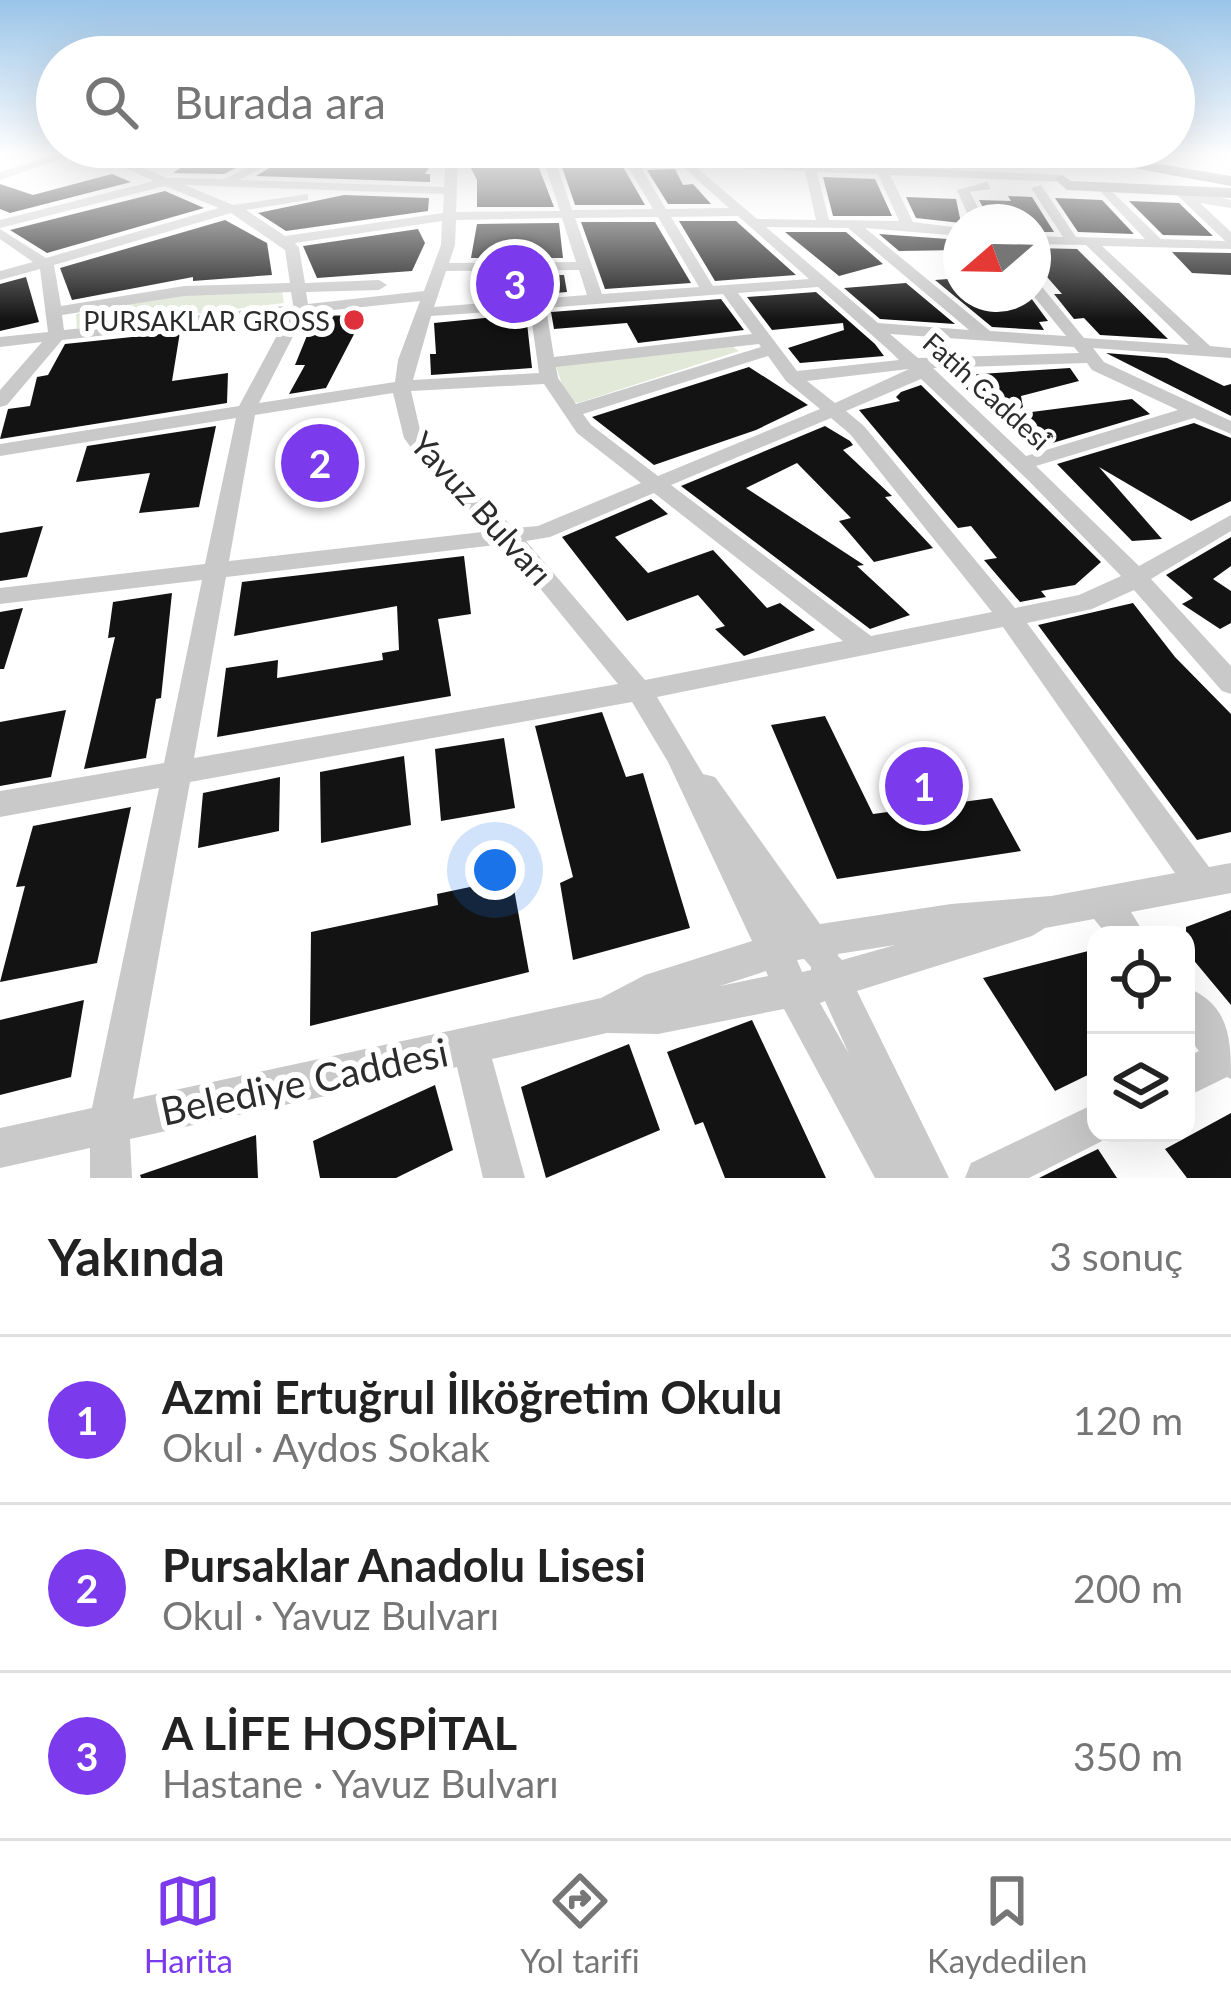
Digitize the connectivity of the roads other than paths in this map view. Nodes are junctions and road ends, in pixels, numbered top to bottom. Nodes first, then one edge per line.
1 (65, 210) edge
2 (228, 210) edge
3 (233, 210) edge
4 (451, 210) edge
5 (567, 210) edge
6 (662, 210) edge
7 (739, 210) edge
8 (820, 210) edge
9 (901, 210) edge
10 (1052, 210) edge
11 (1125, 210) edge
12 (1199, 210) edge
13 (664, 213) junction
14 (568, 214) junction
15 (451, 215) junction
16 (748, 218) junction
17 (823, 222) junction
18 (850, 223) junction
19 (908, 225) junction
20 (0, 228) edge
21 (943, 230) edge
22 (282, 241) junction
23 (1051, 241) edge
24 (1073, 242) junction
25 (1231, 242) edge
26 (1092, 244) junction
27 (1159, 245) junction
28 (47, 265) junction
29 (585, 266) junction
30 (0, 276) edge
31 (825, 282) junction
32 (432, 289) junction
33 (718, 290) junction
34 (299, 296) junction
35 (596, 299) junction
36 (537, 303) junction
37 (1051, 307) edge
38 (54, 312) junction
39 (876, 328) junction
40 (982, 332) junction
41 (57, 336) junction
42 (0, 342) edge
43 (767, 344) junction
44 (1087, 350) junction
45 (1204, 350) junction
46 (1231, 353) edge
47 (921, 368) junction
48 (548, 370) junction
49 (792, 376) junction
50 (403, 386) junction
51 (0, 401) edge
52 (247, 409) junction
53 (833, 409) junction
54 (570, 412) junction
55 (1193, 412) junction
56 (1231, 428) edge
57 (0, 450) edge
58 (1027, 462) junction
59 (651, 483) junction
60 (1231, 522) edge
61 (511, 538) junction
62 (216, 569) junction
63 (1135, 575) junction
64 (0, 596) edge
65 (1010, 617) junction
66 (862, 643) junction
67 (1221, 655) edge
68 (1231, 684) edge
69 (639, 691) junction
70 (177, 770) junction
71 (0, 804) edge
72 (1216, 880) edge
73 (1101, 902) junction
74 (1121, 926) edge
75 (803, 966) junction
76 (1195, 1016) edge
77 (470, 1045) junction
78 (1230, 1058) edge
79 (1195, 1074) edge
80 (110, 1123) junction
81 (1087, 1128) edge
82 (0, 1148) edge
83 (111, 1178) edge
84 (504, 1178) edge
85 (897, 1178) edge
86 (928, 1178) edge
87 (986, 1178) edge

1 - 20 street
2 - 28 street
3 - 22 street
4 - 15 street, Yavuz Bulvarı
5 - 14 street
6 - 13 street
7 - 16 street, Fatih Caddesi
8 - 17 street
9 - 19 street
10 - 24 street
11 - 27 street
12 - 25 street
13 - 14 street
13 - 16 street
13 - 33 street
14 - 15 street
14 - 29 street
15 - 22 street
15 - 32 street, Yavuz Bulvarı
16 - 17 street
16 - 31 street, Fatih Caddesi
17 - 18 street
18 - 19 street
18 - 40 street
19 - 21 street
20 - 28 street
22 - 34 street
23 - 24 street
24 - 26 street
25 - 27 street
26 - 27 street
26 - 45 street
28 - 30 street
28 - 38 street
29 - 32 street
29 - 35 street
31 - 33 street
31 - 39 street, Fatih Caddesi
32 - 34 street
32 - 36 street
32 - 50 street, Yavuz Bulvarı
33 - 35 street
33 - 43 street
34 - 38 street
34 - 41 street
34 - 52 street
35 - 36 street
36 - 48 street
37 - 44 street
38 - 41 street
39 - 40 street
39 - 47 street, Fatih Caddesi
40 - 44 street
41 - 42 street
41 - 51 street
43 - 48 street
43 - 49 street
43 - 54 street
44 - 45 street
44 - 47 street
44 - 55 street
45 - 46 street
47 - 49 street
47 - 53 street
47 - 58 street, Fatih Caddesi
48 - 50 street
48 - 54 street
49 - 53 street
50 - 52 street
50 - 61 street, Yavuz Bulvarı
52 - 57 street
52 - 62 street
53 - 59 street
53 - 65 street
54 - 59 street
55 - 56 street
55 - 58 street
58 - 63 street, Fatih Caddesi
59 - 61 street
59 - 66 street
60 - 63 street
61 - 62 street
61 - 69 street, Yavuz Bulvarı
62 - 64 street
62 - 70 street
63 - 65 street
63 - 67 street, Fatih Caddesi
65 - 66 street
65 - 72 street
66 - 69 street
67 - 68 street, Fatih Caddesi
69 - 70 street
69 - 75 street, Yavuz Bulvarı
70 - 71 street
70 - 80 street
72 - 73 street
73 - 74 street
73 - 75 street, Belediye Caddesi
75 - 77 street, Belediye Caddesi
75 - 85 street
75 - 86 street
76 - 78 street
77 - 80 street, Belediye Caddesi
77 - 84 street
78 - 79 street
80 - 82 street, Belediye Caddesi
80 - 83 street
81 - 87 street

